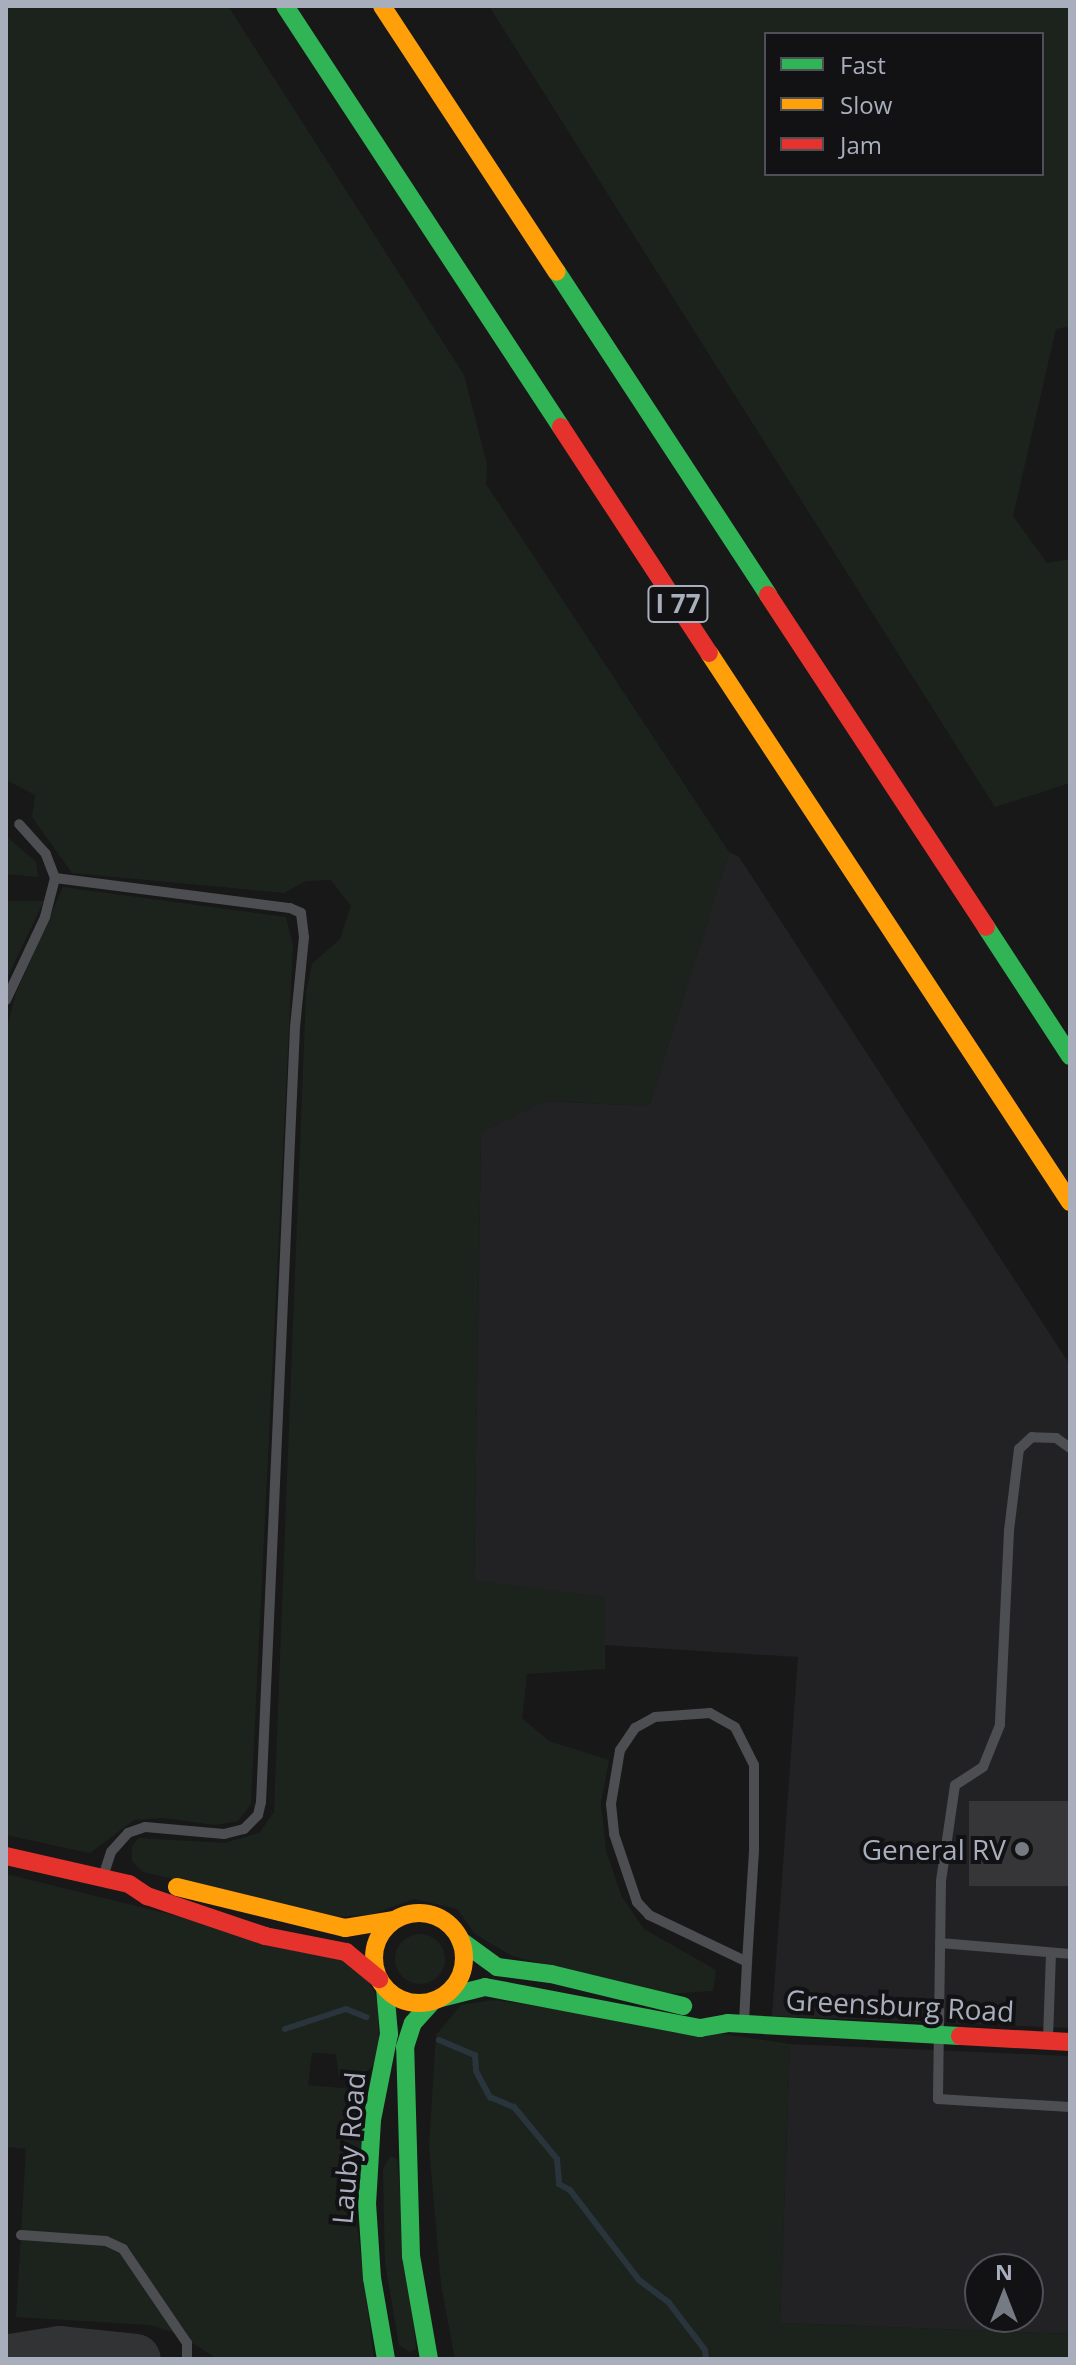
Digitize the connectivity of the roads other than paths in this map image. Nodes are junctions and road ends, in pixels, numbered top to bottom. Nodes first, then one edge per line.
1 (285, 6) edge
2 (382, 6) edge
3 (19, 824) dead end
4 (55, 878) junction
5 (6, 1000) edge
6 (1070, 1056) edge
7 (1070, 1202) edge
8 (1070, 1448) edge
9 (6, 1856) edge
10 (103, 1878) junction
11 (129, 1884) junction
12 (394, 1920) junction
13 (460, 1940) junction
14 (940, 1943) junction
15 (1051, 1953) junction
16 (1070, 1954) edge
17 (747, 1962) junction
18 (382, 1984) junction
19 (436, 2000) junction
20 (736, 2023) junction
21 (938, 2036) junction
22 (1048, 2041) junction
23 (1070, 2042) edge
24 (1070, 2107) edge
25 (21, 2235) dead end
26 (187, 2359) edge
27 (386, 2359) edge
28 (427, 2359) edge

1 - 7 main road, I 77
2 - 6 main road, I 77
3 - 4 lane
4 - 5 lane
4 - 10 lane
8 - 14 lane
9 - 10 main road
10 - 11 main road
11 - 12 main road
11 - 18 main road
12 - 13 main road
12 - 18 main road
13 - 19 main road
13 - 20 main road, Greensburg Road
14 - 15 lane
14 - 21 lane
15 - 16 lane
15 - 22 lane
17 - 17 lane
17 - 20 lane
18 - 19 main road
18 - 27 main road, Lauby Road
19 - 20 main road, Greensburg Road
19 - 28 main road, Lauby Road
20 - 21 main road, Greensburg Road
21 - 22 main road, Greensburg Road
21 - 24 lane
22 - 23 main road, Greensburg Road
25 - 26 lane

